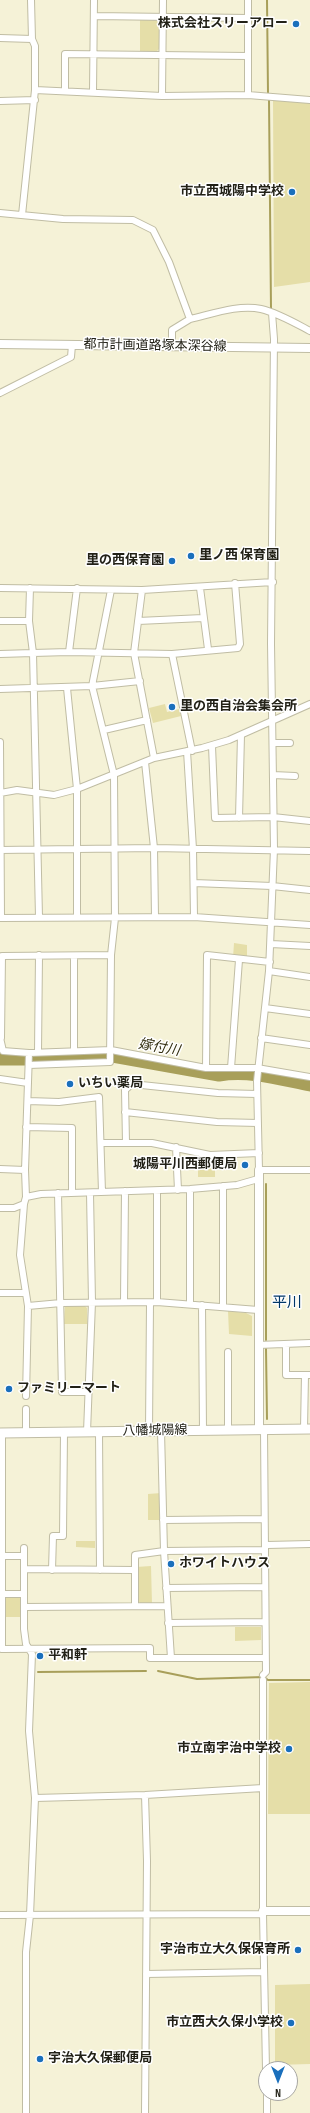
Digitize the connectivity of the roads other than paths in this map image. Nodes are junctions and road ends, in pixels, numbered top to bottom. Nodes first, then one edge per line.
1 (31, 0) edge
2 (94, 0) edge
3 (163, 0) edge
4 (248, 0) edge
5 (94, 16) junction
6 (163, 17) junction
7 (248, 18) junction
8 (0, 38) edge
9 (32, 39) junction
10 (93, 54) junction
11 (163, 55) junction
12 (248, 56) junction
13 (35, 90) junction
14 (65, 91) junction
15 (93, 92) junction
16 (248, 95) junction
17 (162, 96) junction
18 (35, 100) junction
19 (310, 100) edge
20 (0, 101) edge
21 (0, 213) edge
22 (22, 215) junction
23 (272, 313) junction
24 (190, 320) junction
25 (310, 331) edge
26 (0, 344) edge
27 (72, 345) junction
28 (172, 346) junction
29 (274, 348) junction
30 (310, 348) edge
31 (0, 393) edge
32 (273, 582) junction
33 (235, 583) junction
34 (0, 588) edge
35 (30, 588) junction
36 (77, 588) junction
37 (200, 588) junction
38 (111, 590) junction
39 (142, 590) junction
40 (203, 618) junction
41 (0, 621) edge
42 (29, 621) junction
43 (138, 621) junction
44 (208, 649) junction
45 (69, 652) junction
46 (98, 652) junction
47 (33, 653) junction
48 (134, 653) junction
49 (0, 654) edge
50 (172, 654) junction
51 (140, 681) junction
52 (92, 686) junction
53 (34, 688) junction
54 (67, 688) junction
55 (0, 690) edge
56 (310, 704) edge
57 (147, 720) junction
58 (272, 722) junction
59 (104, 730) junction
60 (240, 735) junction
61 (0, 742) edge
62 (273, 743) junction
63 (290, 743) dead end
64 (212, 746) junction
65 (190, 751) junction
66 (154, 758) junction
67 (145, 762) junction
68 (114, 775) junction
69 (273, 775) junction
70 (295, 776) dead end
71 (77, 789) junction
72 (1, 792) edge
73 (38, 793) junction
74 (239, 818) junction
75 (273, 818) junction
76 (310, 821) edge
77 (154, 848) junction
78 (193, 849) junction
79 (274, 849) junction
80 (1, 850) edge
81 (39, 850) junction
82 (76, 850) junction
83 (115, 850) junction
84 (310, 851) edge
85 (194, 883) junction
86 (272, 886) junction
87 (310, 890) edge
88 (77, 916) junction
89 (40, 917) junction
90 (155, 917) junction
91 (194, 917) junction
92 (1, 918) edge
93 (115, 918) junction
94 (270, 922) junction
95 (310, 925) edge
96 (271, 944) junction
97 (310, 946) edge
98 (39, 955) junction
99 (110, 955) junction
100 (74, 956) junction
101 (239, 960) junction
102 (270, 962) junction
103 (269, 971) junction
104 (310, 977) edge
105 (265, 1008) junction
106 (310, 1014) edge
107 (1, 1038) edge
108 (261, 1038) junction
109 (310, 1046) edge
110 (74, 1050) junction
111 (111, 1050) junction
112 (38, 1052) junction
113 (29, 1053) junction
114 (29, 1065) junction
115 (206, 1068) junction
116 (231, 1068) junction
117 (257, 1069) junction
118 (310, 1077) edge
119 (0, 1079) edge
120 (28, 1083) junction
121 (257, 1094) junction
122 (28, 1101) junction
123 (125, 1112) junction
124 (258, 1123) junction
125 (26, 1127) junction
126 (101, 1143) junction
127 (126, 1143) junction
128 (176, 1147) junction
129 (259, 1153) junction
130 (0, 1170) edge
131 (24, 1170) junction
132 (259, 1170) junction
133 (310, 1170) edge
134 (258, 1179) junction
135 (223, 1186) junction
136 (190, 1189) junction
137 (178, 1190) junction
138 (125, 1191) junction
139 (157, 1191) junction
140 (72, 1192) junction
141 (102, 1192) junction
142 (90, 1193) junction
143 (58, 1194) junction
144 (26, 1197) junction
145 (24, 1204) junction
146 (0, 1208) edge
147 (0, 1293) edge
148 (26, 1293) junction
149 (92, 1302) junction
150 (124, 1302) junction
151 (157, 1302) junction
152 (61, 1303) junction
153 (150, 1303) junction
154 (190, 1304) junction
155 (202, 1305) junction
156 (28, 1306) junction
157 (223, 1307) junction
158 (258, 1310) junction
159 (310, 1343) edge
160 (286, 1344) junction
161 (258, 1345) junction
162 (228, 1352) dead end
163 (307, 1375) edge
164 (88, 1392) junction
165 (26, 1396) dead end
166 (26, 1409) dead end
167 (307, 1429) edge
168 (203, 1430) junction
169 (228, 1430) junction
170 (261, 1430) junction
171 (149, 1431) junction
172 (161, 1431) junction
173 (64, 1432) junction
174 (88, 1432) junction
175 (99, 1432) junction
176 (1, 1433) edge
177 (26, 1433) junction
178 (264, 1518) junction
179 (163, 1520) junction
180 (310, 1544) edge
181 (24, 1548) dead end
182 (266, 1548) junction
183 (164, 1551) junction
184 (1, 1556) edge
185 (24, 1556) junction
186 (24, 1569) junction
187 (52, 1570) junction
188 (100, 1570) junction
189 (134, 1570) junction
190 (264, 1587) junction
191 (166, 1588) junction
192 (1, 1594) edge
193 (24, 1594) junction
194 (136, 1606) junction
195 (167, 1606) junction
196 (24, 1607) junction
197 (265, 1622) junction
198 (168, 1623) junction
199 (1, 1633) edge
200 (29, 1648) junction
201 (171, 1658) junction
202 (265, 1658) junction
203 (263, 1788) junction
204 (145, 1795) junction
205 (35, 1798) junction
206 (310, 1911) edge
207 (263, 1913) junction
208 (30, 1915) junction
209 (146, 1915) junction
210 (0, 1916) edge
211 (264, 1972) junction
212 (146, 1974) junction
213 (266, 2061) edge
214 (267, 2101) edge
215 (26, 2113) edge
216 (145, 2113) edge
217 (267, 2113) edge

1 - 9 street
2 - 5 street
3 - 6 street
4 - 7 street
5 - 6 street
5 - 10 street
6 - 7 street
6 - 11 street
7 - 12 street
8 - 9 street
9 - 13 street
10 - 11 street
10 - 14 street
10 - 15 street
11 - 12 street
11 - 17 street
12 - 16 street
13 - 14 street
13 - 18 street
14 - 15 street
15 - 17 street
16 - 17 street
16 - 19 street
18 - 20 street
18 - 22 street
21 - 22 street
22 - 24 street
23 - 24 street
23 - 25 street
23 - 29 street
24 - 28 street
26 - 27 street, 都市計画道路塚本深谷線
27 - 28 street, 都市計画道路塚本深谷線
27 - 31 street
28 - 29 street, 都市計画道路塚本深谷線
29 - 30 street, 都市計画道路塚本深谷線
29 - 32 street
32 - 33 street
32 - 58 street
33 - 37 street
33 - 44 street
34 - 35 street
35 - 36 street
35 - 42 street
36 - 38 street
36 - 45 street
37 - 39 street
37 - 40 street
38 - 39 street
38 - 46 street
39 - 43 street
40 - 43 street
40 - 44 street
41 - 42 street
42 - 47 street
43 - 48 street
44 - 50 street
45 - 46 street
45 - 47 street
46 - 48 street
46 - 52 street
47 - 49 street
47 - 53 street
48 - 50 street
48 - 51 street
50 - 65 street
51 - 52 street
51 - 57 street
52 - 54 street
52 - 59 street
53 - 54 street
53 - 55 street
53 - 73 street
54 - 71 street
56 - 58 street
57 - 59 street
57 - 66 street
58 - 60 street
58 - 62 street
59 - 68 street
60 - 64 street
60 - 74 street
61 - 72 street
62 - 63 street
62 - 69 street
64 - 65 street
64 - 74 street
65 - 66 street
65 - 78 street
66 - 67 street
67 - 68 street
67 - 77 street
68 - 71 street
68 - 83 street
69 - 70 street
69 - 75 street
71 - 73 street
71 - 82 street
72 - 73 street
72 - 80 street
73 - 81 street
74 - 75 street
75 - 76 street
75 - 79 street
77 - 78 street
77 - 83 street
77 - 90 street
78 - 79 street
78 - 85 street
79 - 84 street
79 - 86 street
80 - 81 street
80 - 92 street
81 - 82 street
81 - 89 street
82 - 83 street
82 - 88 street
83 - 93 street
85 - 86 street
85 - 91 street
86 - 87 street
86 - 94 street
88 - 89 street
88 - 93 street
89 - 92 street
90 - 91 street
90 - 93 street
91 - 94 street
93 - 99 street
94 - 95 street
94 - 96 street
96 - 97 street
96 - 102 street
98 - 100 street
98 - 107 street
98 - 112 street
99 - 100 street
99 - 111 street
100 - 110 street
101 - 102 street
101 - 115 street
101 - 116 street
102 - 103 street
103 - 104 street
103 - 105 street
105 - 106 street
105 - 108 street
107 - 113 street
108 - 109 street
108 - 117 street
110 - 111 street
110 - 112 street
111 - 114 street
111 - 115 street
112 - 113 street
113 - 114 street
114 - 120 street
115 - 116 street
116 - 117 street
117 - 118 street
117 - 121 street
119 - 120 street
120 - 122 street
121 - 123 street
121 - 124 street
122 - 125 street
122 - 126 street
123 - 124 street
123 - 127 street
124 - 129 street
125 - 131 street
125 - 140 street
126 - 127 street
126 - 141 street
127 - 128 street
128 - 129 street
128 - 137 street
129 - 132 street
130 - 131 street
131 - 144 street
132 - 133 street
132 - 134 street
134 - 135 street
134 - 158 street
135 - 136 street
135 - 157 street
136 - 137 street
136 - 154 street
137 - 139 street
138 - 139 street
138 - 141 street
138 - 150 street
139 - 151 street
140 - 142 street
140 - 143 street
141 - 142 street
142 - 149 street
143 - 144 street
143 - 152 street
144 - 145 street
145 - 146 street
145 - 148 street
147 - 148 street
148 - 156 street
149 - 150 street
149 - 152 street
149 - 164 street
150 - 153 street
151 - 153 street
151 - 154 street
152 - 156 street
152 - 164 street
153 - 171 street
154 - 155 street
155 - 157 street
155 - 168 street
156 - 165 street
157 - 158 street
158 - 161 street
159 - 160 street
160 - 161 street
160 - 163 street
161 - 170 street
162 - 169 street
163 - 167 street
164 - 174 street
166 - 177 street
167 - 170 main road, 八幡城陽線
168 - 169 main road, 八幡城陽線
168 - 172 main road, 八幡城陽線
169 - 170 main road, 八幡城陽線
170 - 178 street
171 - 172 main road, 八幡城陽線
171 - 175 main road, 八幡城陽線
172 - 179 street
173 - 174 main road, 八幡城陽線
173 - 177 main road, 八幡城陽線
173 - 187 street
174 - 175 main road, 八幡城陽線
175 - 188 street
176 - 177 main road, 八幡城陽線
176 - 184 street
178 - 179 street
178 - 182 street
179 - 183 street
180 - 182 street
181 - 185 street
182 - 183 street
182 - 190 street
183 - 189 street
183 - 191 street
184 - 185 street
184 - 192 street
185 - 186 street
186 - 187 street
186 - 193 street
187 - 188 street
188 - 189 street
189 - 194 street
190 - 191 street
190 - 197 street
191 - 195 street
192 - 193 street
192 - 199 street
193 - 196 street
194 - 195 street
194 - 196 street
195 - 198 street
196 - 200 street
197 - 198 street
197 - 202 street
198 - 201 street
199 - 200 street
200 - 201 street
200 - 205 street
201 - 202 street
202 - 203 street
203 - 204 street
203 - 207 street
204 - 205 street
204 - 209 street
205 - 208 street
206 - 207 street
207 - 209 street
207 - 211 street
208 - 209 street
208 - 210 street
208 - 215 street
209 - 212 street
211 - 212 street
211 - 213 street
212 - 216 street
214 - 217 street

